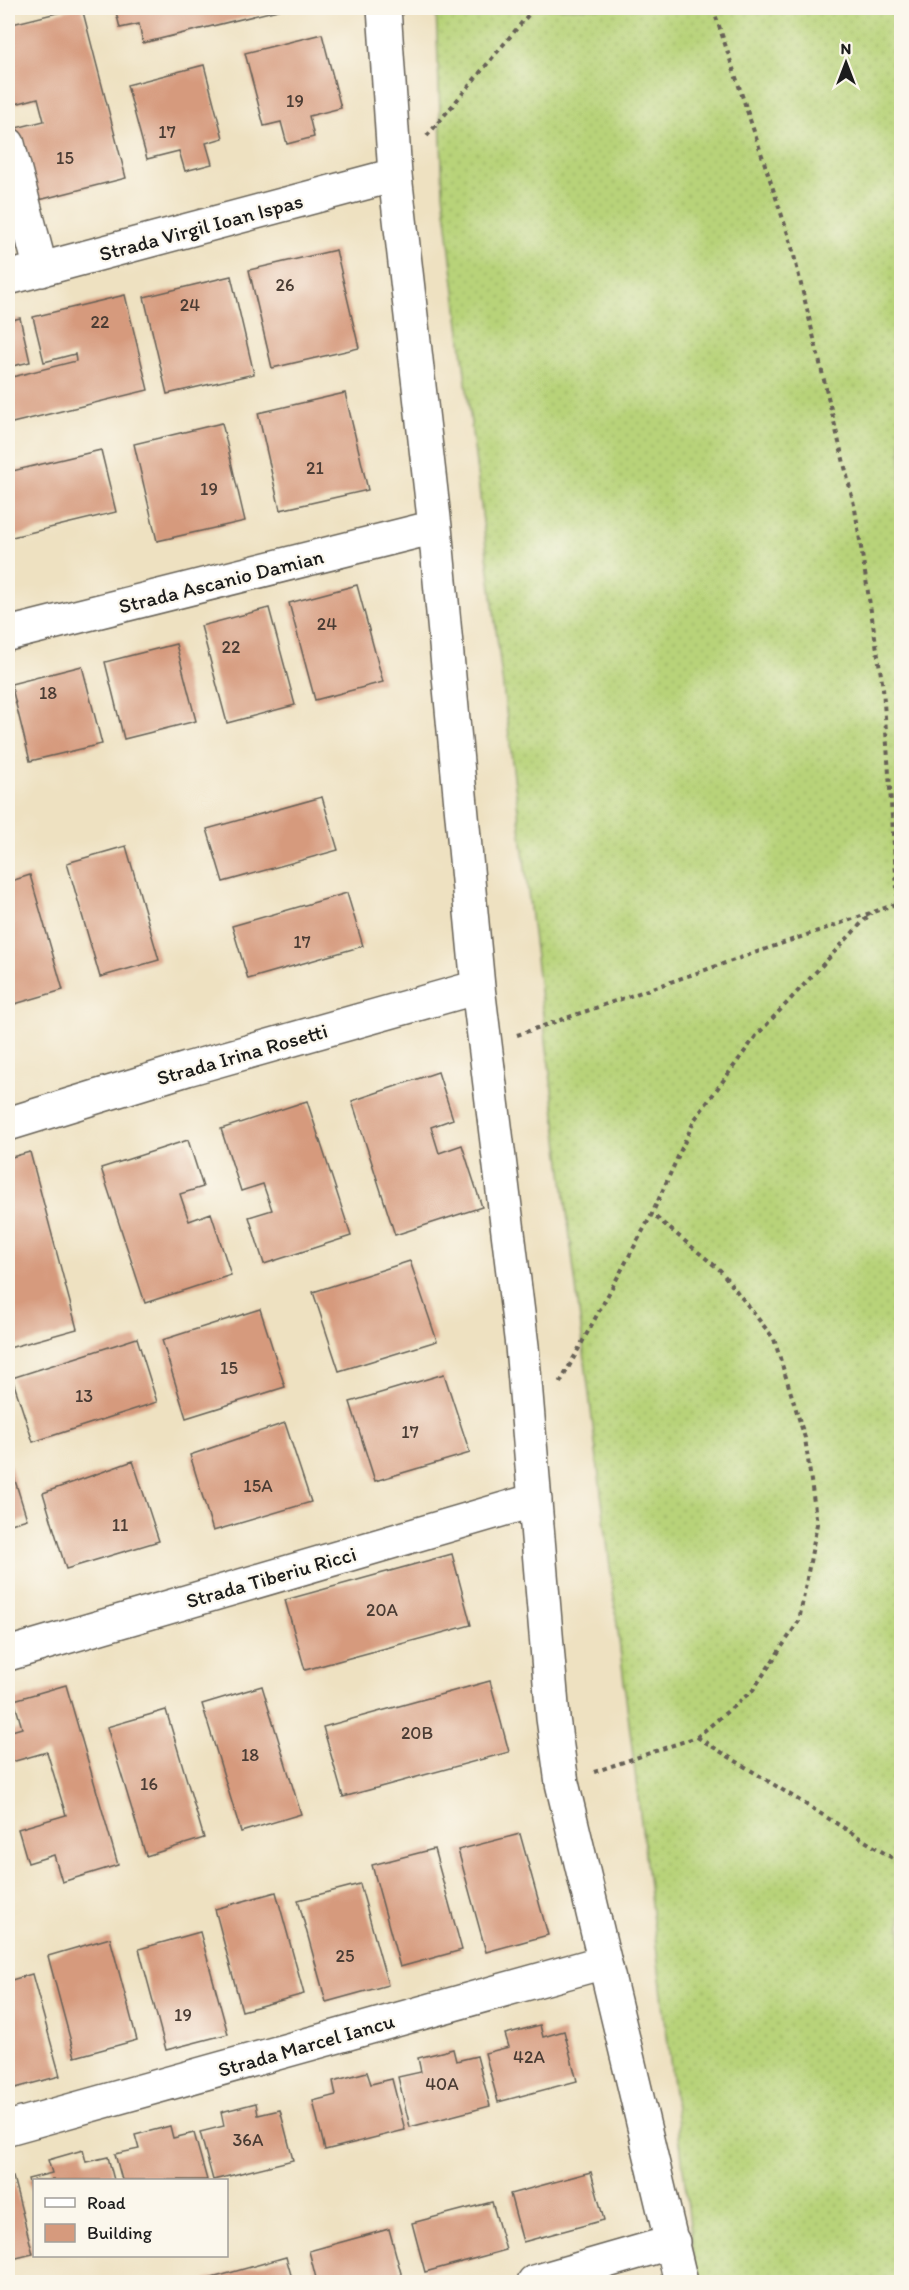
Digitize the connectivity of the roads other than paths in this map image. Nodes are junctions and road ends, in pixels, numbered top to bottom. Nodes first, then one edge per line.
1 (384, 8) edge
2 (8, 144) edge
3 (395, 175) junction
4 (41, 270) junction
5 (8, 279) edge
6 (435, 527) junction
7 (8, 634) edge
8 (478, 987) junction
9 (8, 1124) edge
10 (535, 1500) junction
11 (8, 1654) edge
12 (604, 1962) junction
13 (8, 2128) edge
14 (673, 2242) junction
15 (534, 2283) edge
16 (681, 2283) edge

1 - 3 street
2 - 4 street
3 - 4 street, Strada Virgil Ioan Ispas
3 - 6 street
4 - 5 street, Strada Virgil Ioan Ispas
6 - 7 street, Strada Ascanio Damian
6 - 8 street
8 - 9 street, Strada Irina Rosetti
8 - 10 street
10 - 11 street, Strada Tiberiu Ricci
10 - 12 street
12 - 13 street, Strada Marcel Iancu
12 - 14 street
14 - 15 street
14 - 16 street

